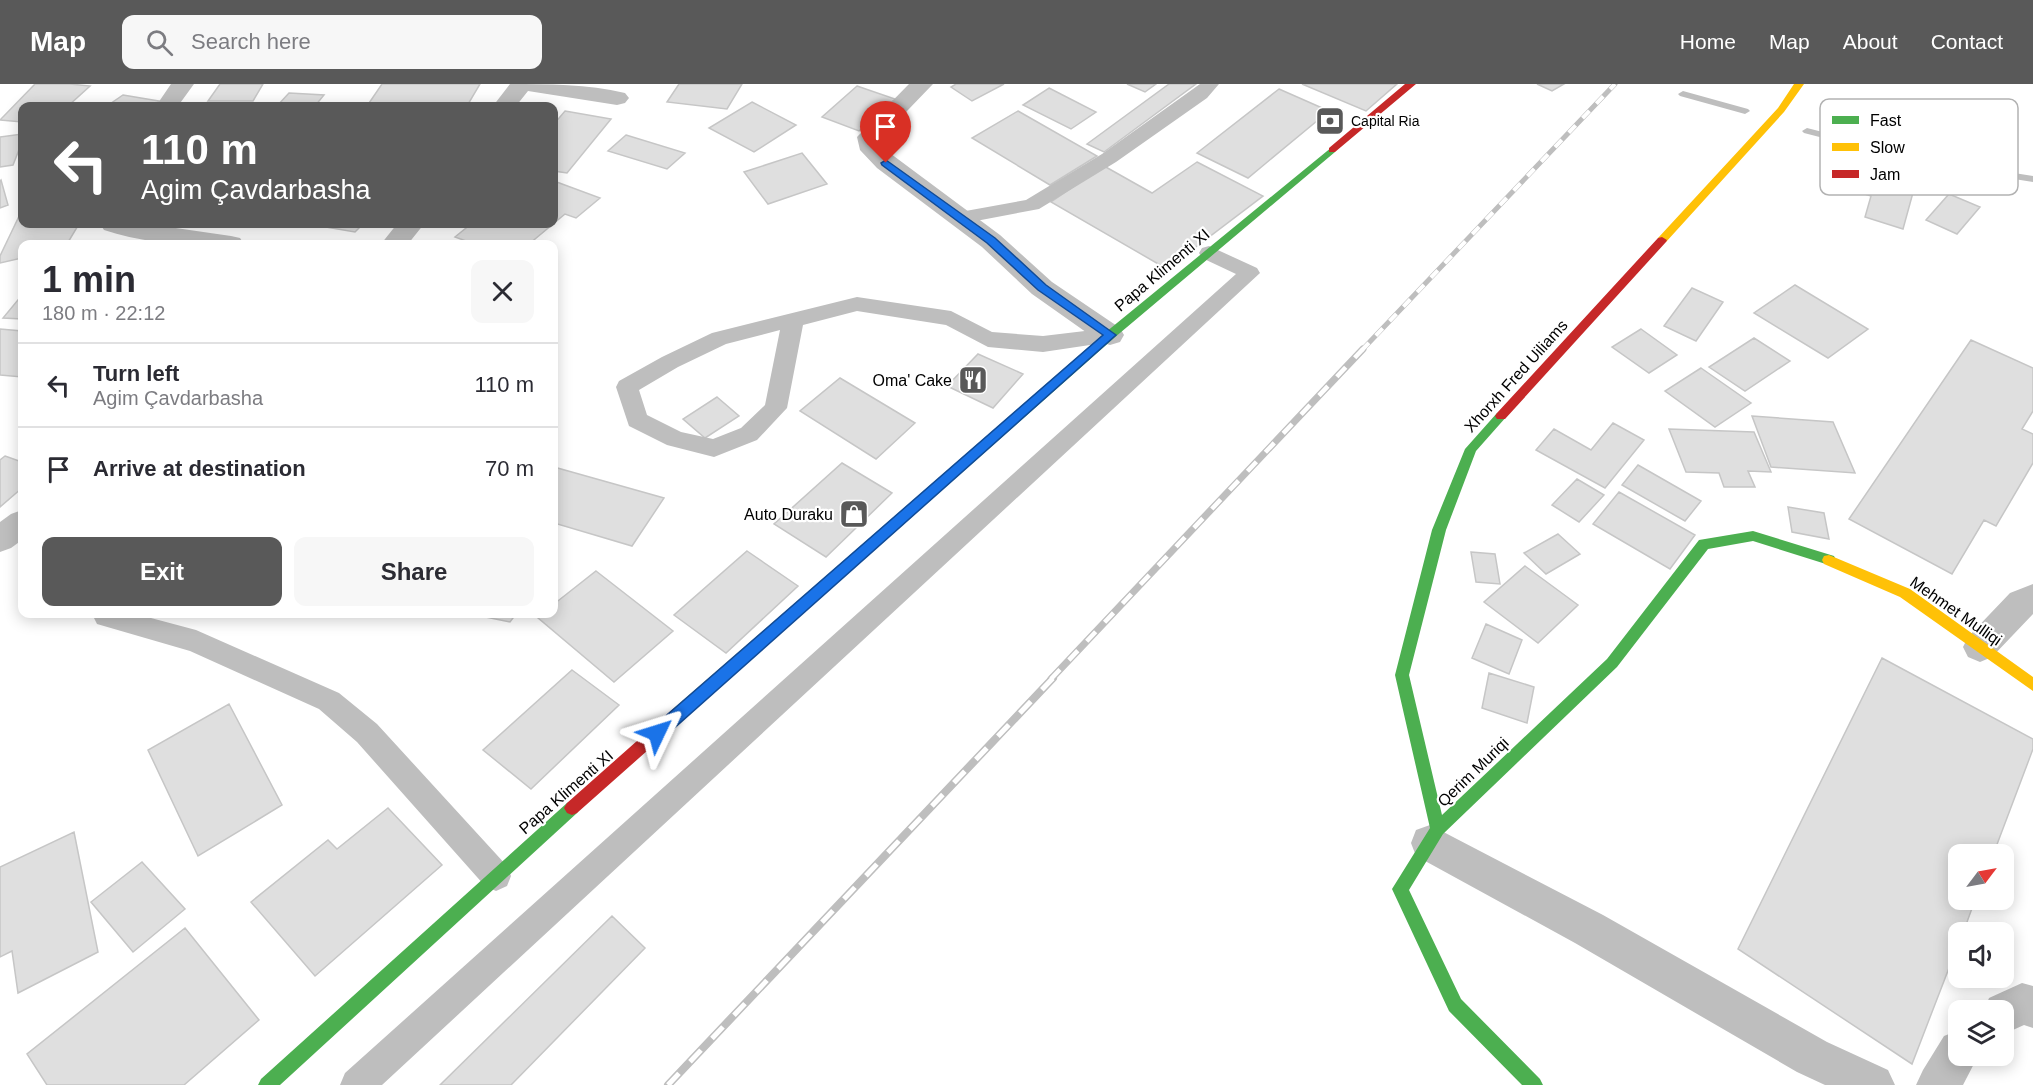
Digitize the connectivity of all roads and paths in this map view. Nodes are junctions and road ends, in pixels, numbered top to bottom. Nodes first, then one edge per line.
1 (183, 84) edge
2 (525, 84) edge
3 (922, 84) edge
4 (1210, 84) edge
5 (1411, 84) edge
6 (1799, 84) edge
7 (617, 98) dead end
8 (170, 102) edge
9 (508, 102) edge
10 (960, 218) junction
11 (126, 228) edge
12 (408, 228) edge
13 (204, 240) edge
14 (397, 240) edge
15 (1209, 253) junction
16 (793, 320) junction
17 (1110, 335) junction
18 (18, 526) edge
19 (1753, 536) joint
20 (0, 539) edge
21 (2033, 598) edge
22 (114, 618) edge
23 (1980, 647) junction
24 (2033, 685) edge
25 (1434, 836) junction
26 (496, 876) junction
27 (2033, 1007) edge
28 (2014, 1008) edge
29 (1950, 1066) edge
30 (267, 1085) edge
31 (357, 1085) edge
32 (1534, 1085) edge
33 (1873, 1085) edge
34 (1938, 1085) edge

1 - 8 street
2 - 7 street
2 - 9 street
3 - 10 street
4 - 10 lane
5 - 15 street, Papa Klimenti XI
6 - 25 street, Xhorxh Fred Uiliams
10 - 17 street
11 - 13 street
12 - 14 street
15 - 17 street, Papa Klimenti XI
15 - 31 lane
16 - 16 lane
16 - 17 lane
17 - 26 street, Papa Klimenti XI
18 - 20 street
19 - 23 street, Mehmet Mulliqi
19 - 25 street, Qerim Muriqi
21 - 23 street
22 - 26 lane
23 - 24 street, Mehmet Mulliqi
25 - 32 street, Qerim Muriqi
25 - 33 street
26 - 30 street, Papa Klimenti XI
27 - 28 street
29 - 34 street

